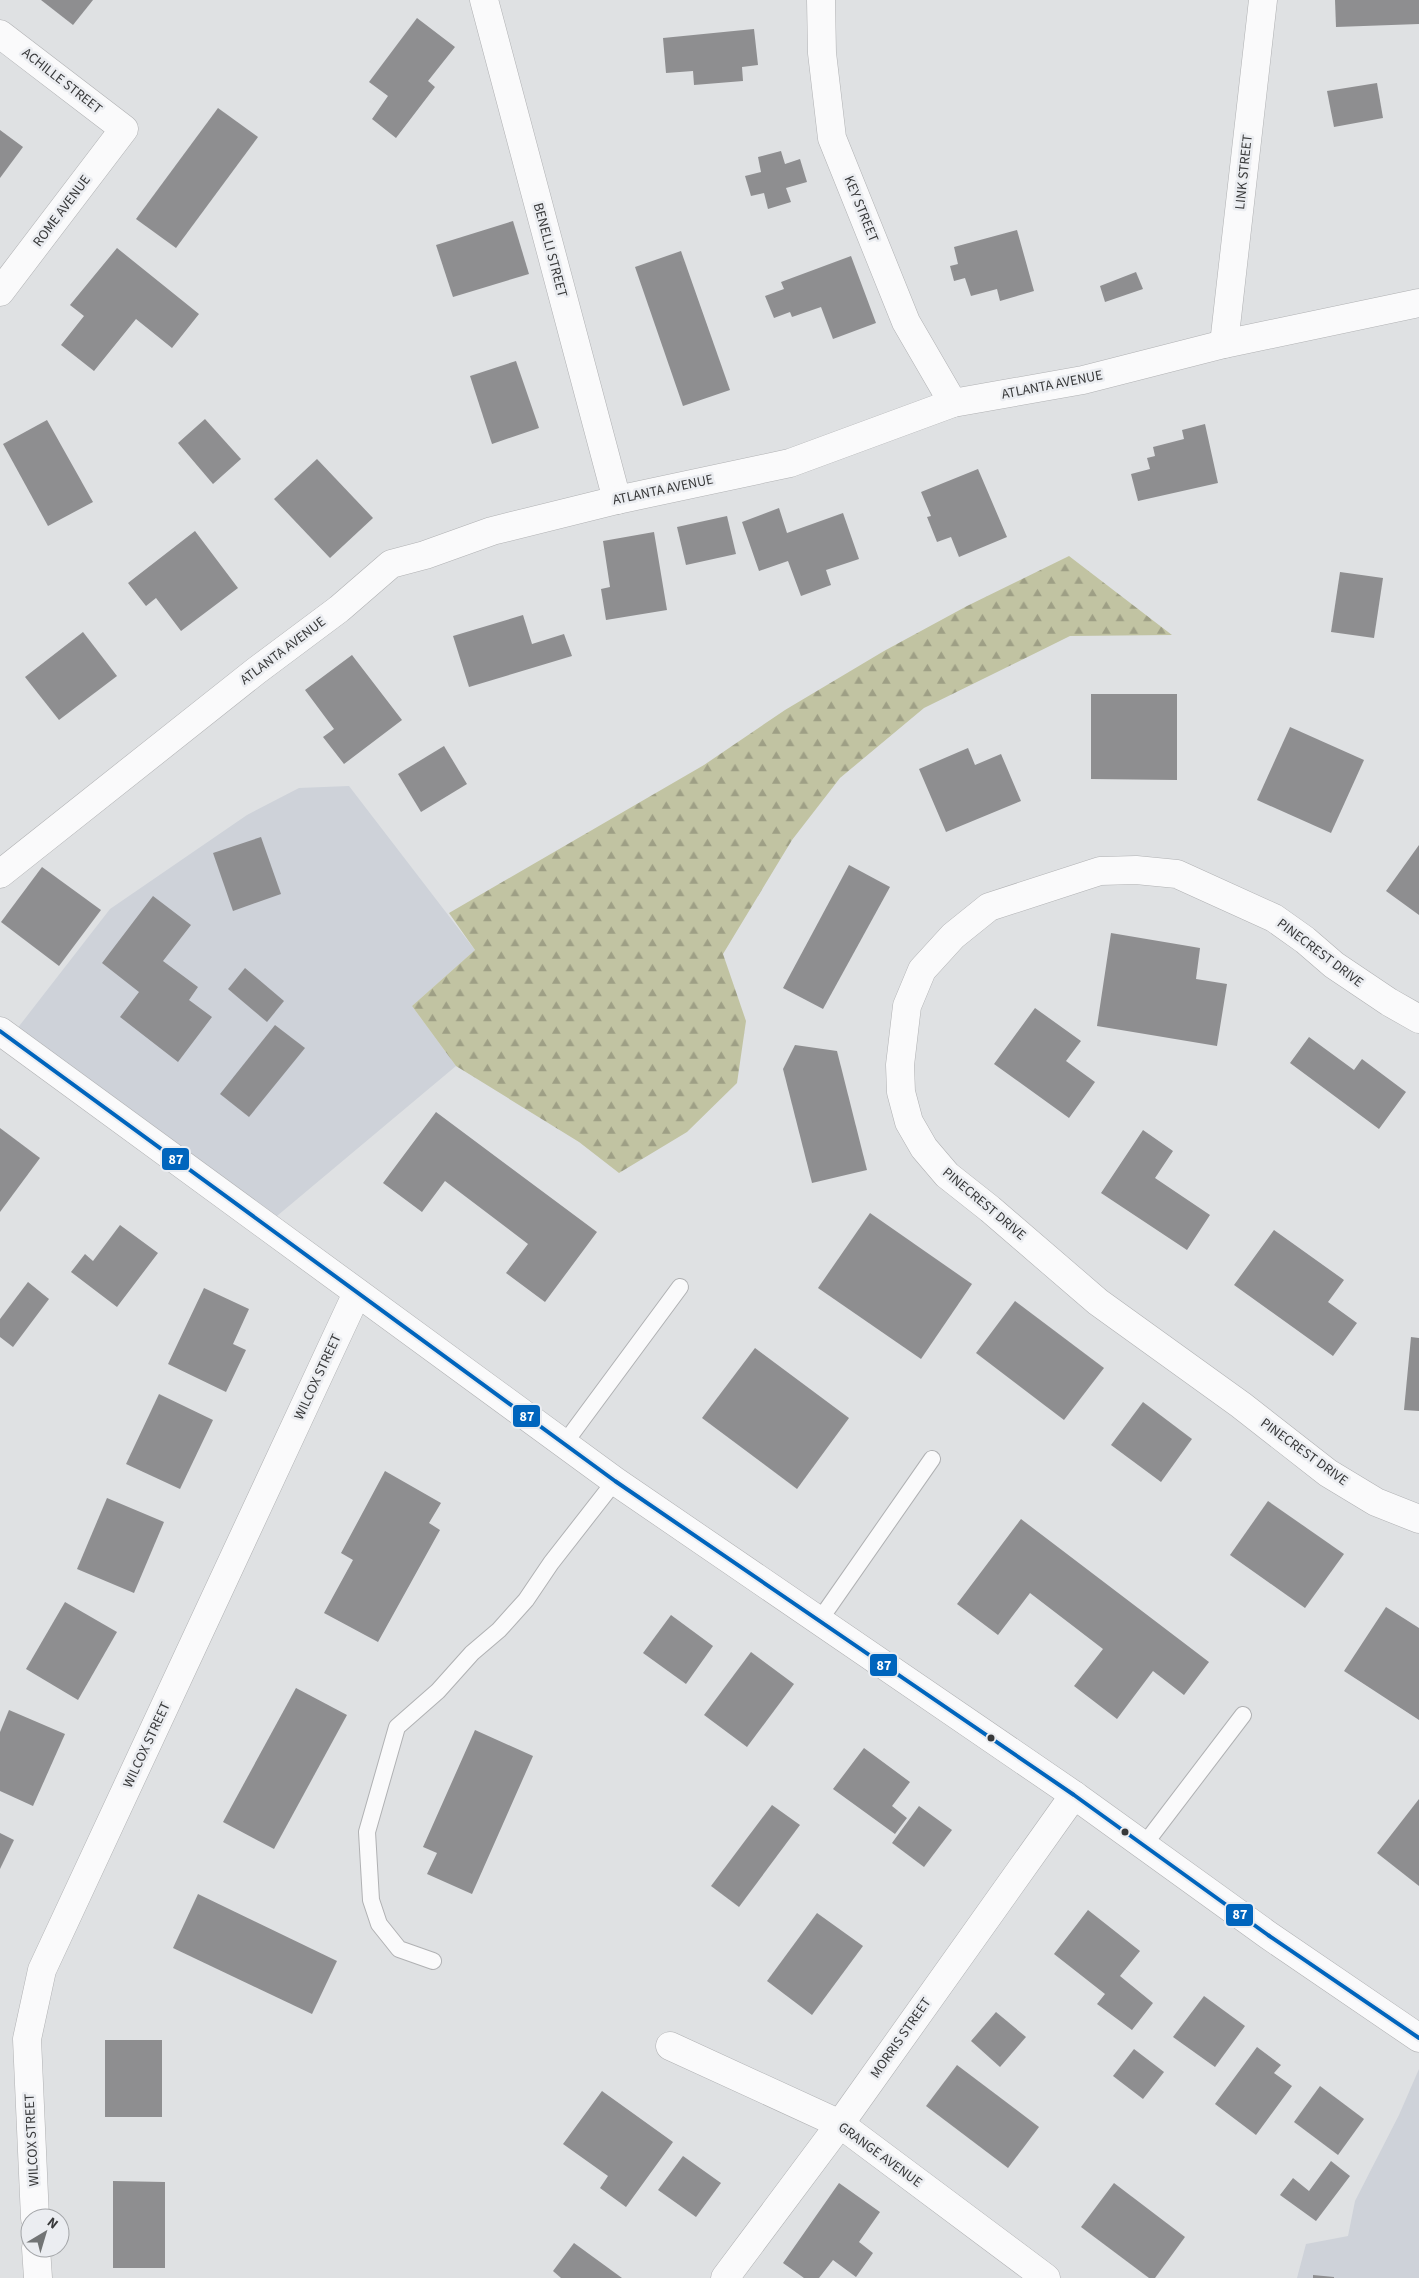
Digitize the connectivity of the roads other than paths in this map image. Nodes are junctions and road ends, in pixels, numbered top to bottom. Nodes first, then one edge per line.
1 (484, 0) edge
2 (821, 0) edge
3 (1263, 0) edge
4 (0, 34) edge
5 (124, 129) joint
6 (0, 292) edge
7 (1419, 304) edge
8 (1224, 344) junction
9 (953, 403) junction
10 (617, 500) junction
11 (0, 874) edge
12 (1419, 1019) edge
13 (0, 1031) edge
14 (680, 1287) dead end
15 (358, 1293) junction
16 (564, 1444) junction
17 (932, 1459) dead end
18 (615, 1482) junction
19 (1419, 1519) edge
20 (819, 1621) junction
21 (1243, 1715) dead end
22 (1074, 1795) junction
23 (1144, 1845) junction
24 (433, 1961) dead end
25 (1419, 2038) edge
26 (670, 2046) dead end
27 (840, 2124) junction
28 (35, 2208) edge
29 (37, 2258) edge
30 (38, 2278) edge
31 (725, 2278) edge
32 (1046, 2278) edge

1 - 10 street, BENELLI STREET
2 - 9 street, KEY STREET
3 - 8 street, LINK STREET
4 - 5 street, ACHILLE STREET
5 - 6 street, ROME AVENUE
7 - 8 street, ATLANTA AVENUE
8 - 9 street, ATLANTA AVENUE
9 - 10 street, ATLANTA AVENUE
10 - 11 street, ATLANTA AVENUE
12 - 19 street, PINECREST DRIVE
13 - 15 street
14 - 16 lane
15 - 16 street
15 - 28 street, WILCOX STREET
16 - 18 street
17 - 20 lane
18 - 20 street
18 - 24 lane
20 - 22 street
21 - 23 lane
22 - 23 street
22 - 27 street, MORRIS STREET
23 - 25 street
26 - 27 street, GRANGE AVENUE
27 - 31 street, MORRIS STREET
27 - 32 street, GRANGE AVENUE
29 - 30 street

